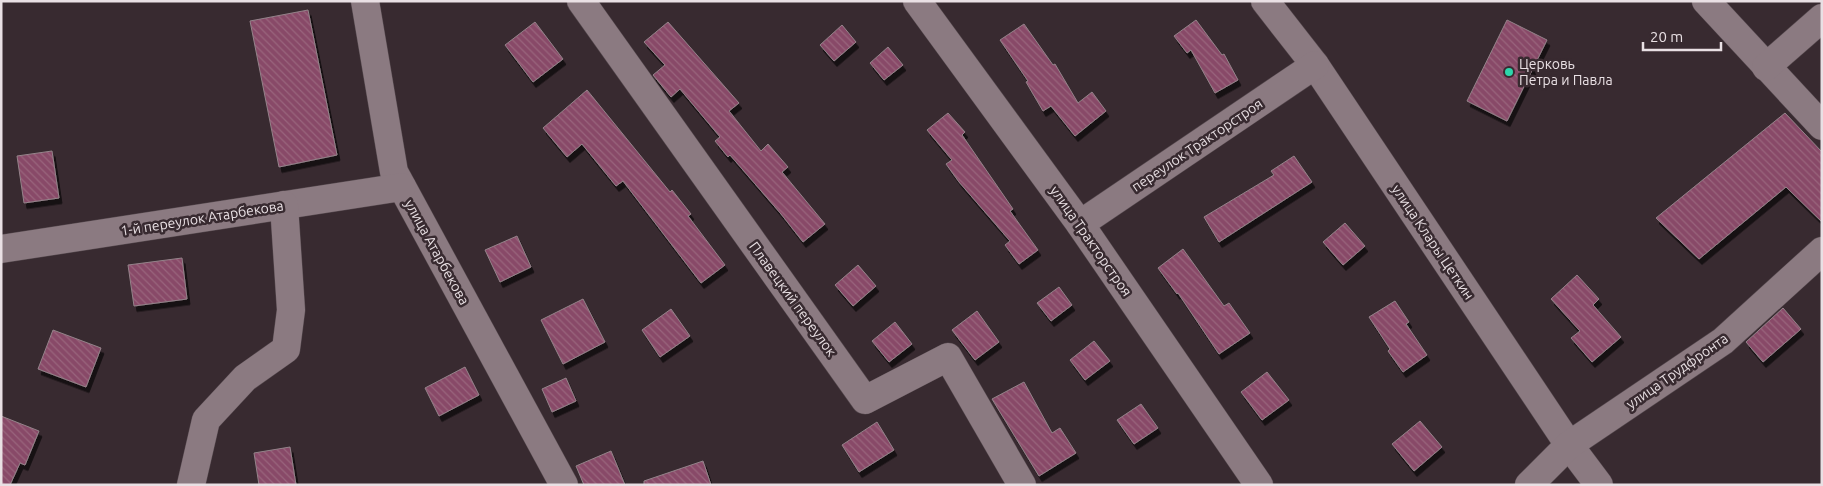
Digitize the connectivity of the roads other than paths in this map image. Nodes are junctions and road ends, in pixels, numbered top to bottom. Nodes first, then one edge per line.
1 (365, 1) edge
2 (581, 1) edge
3 (917, 1) edge
4 (1265, 1) edge
5 (1706, 1) edge
6 (1822, 18) edge
7 (1315, 65) junction
8 (1766, 67) junction
9 (1822, 126) edge
10 (402, 187) junction
11 (284, 206) junction
12 (1080, 224) junction
13 (1, 249) edge
14 (1822, 252) edge
15 (1569, 445) junction
16 (191, 485) edge
17 (564, 485) edge
18 (1022, 485) edge
19 (1259, 485) edge
20 (1529, 485) edge
21 (1599, 485) edge

1 - 10 street, улица Атарбекова
2 - 18 street, Плавецкий переулок
3 - 12 street, улица Тракторстроя
4 - 7 street, улица Клары Цеткин
5 - 8 street
6 - 8 street
7 - 12 street, переулок Тракторстроя
7 - 15 street, улица Клары Цеткин
8 - 9 street
10 - 11 street, 1-й переулок Атарбекова
10 - 17 street, улица Атарбекова
11 - 13 street, 1-й переулок Атарбекова
11 - 16 street
12 - 19 street, улица Тракторстроя
14 - 15 street, улица Трудфронта
15 - 20 street, улица Трудфронта
15 - 21 street, улица Клары Цеткин

